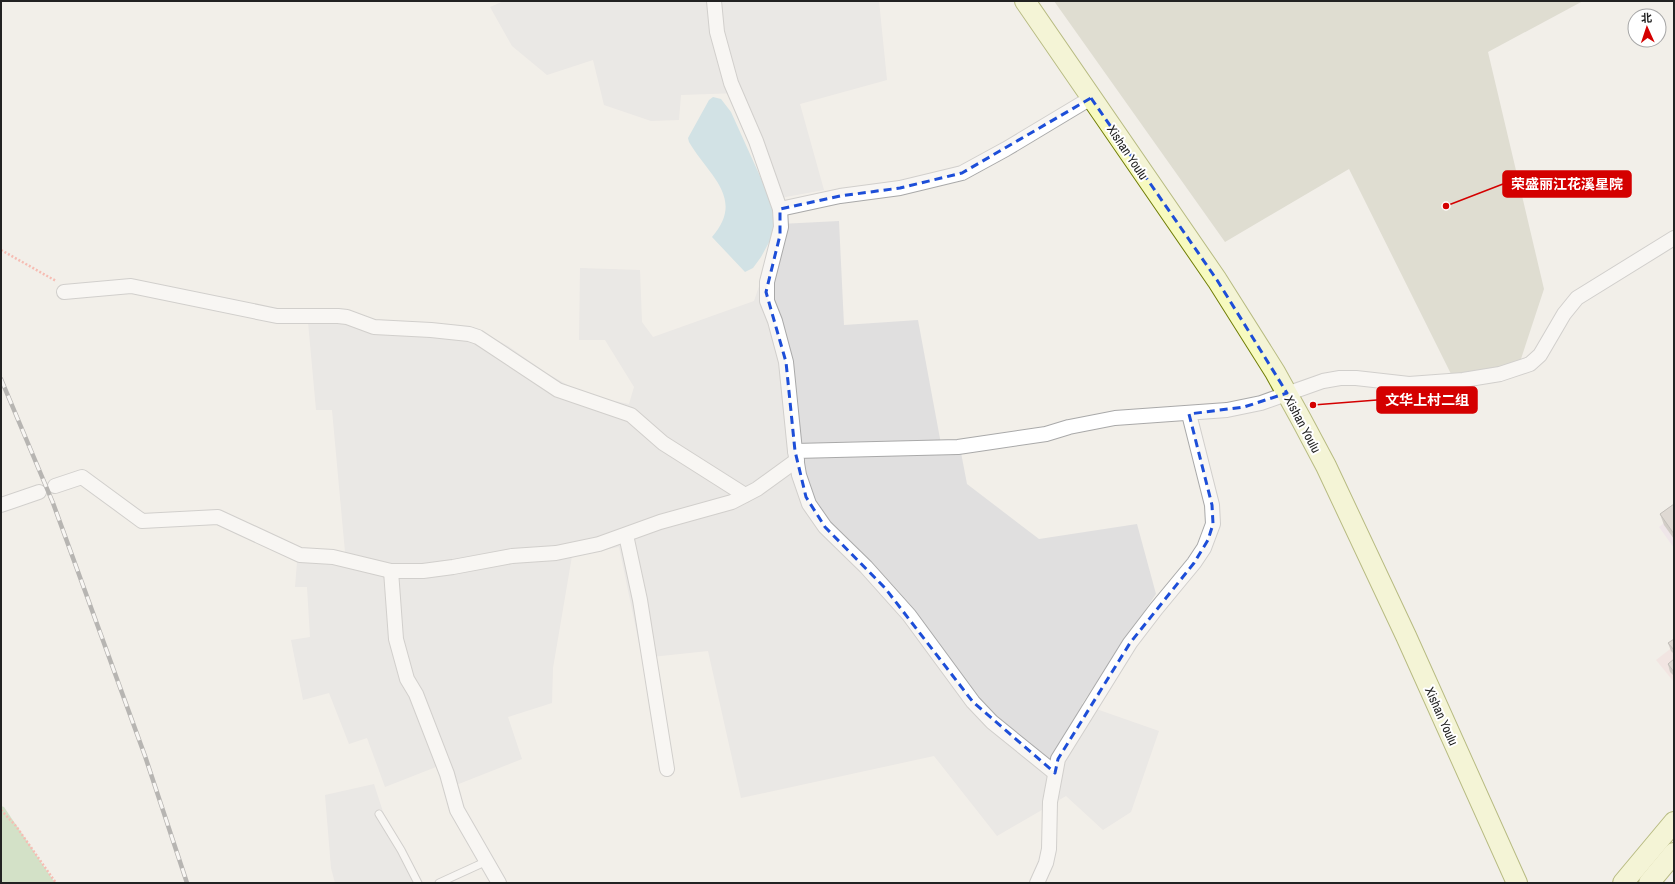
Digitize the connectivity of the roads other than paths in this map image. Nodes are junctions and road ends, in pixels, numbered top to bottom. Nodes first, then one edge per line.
1 (714, 1) edge
2 (1025, 1) edge
3 (1091, 98) junction
4 (780, 209) junction
5 (1674, 238) edge
6 (69, 292) road end
7 (1287, 393) junction
8 (1189, 414) junction
9 (796, 455) junction
10 (55, 486) dead end
11 (39, 492) dead end
12 (744, 495) junction
13 (1, 505) edge
14 (626, 535) junction
15 (391, 571) junction
16 (666, 769) dead end
17 (1054, 772) junction
18 (379, 814) dead end
19 (1674, 822) edge
20 (1674, 853) edge
21 (487, 861) junction
22 (418, 883) edge
23 (439, 883) edge
24 (499, 883) edge
25 (1037, 883) edge
26 (1517, 883) edge
27 (1623, 883) edge
28 (1650, 883) edge

1 - 4 street
2 - 3 street, Xishan Youlu
3 - 4 street
3 - 7 street, Xishan Youlu
4 - 9 street
5 - 7 street
6 - 12 street
7 - 8 street
7 - 26 street, Xishan Youlu
8 - 9 street
8 - 17 street
9 - 12 street
9 - 17 street
10 - 15 street
11 - 13 street
12 - 14 street
14 - 15 street
14 - 16 street
15 - 21 street
17 - 25 street
18 - 22 lane
19 - 27 street
20 - 28 street
21 - 23 lane
21 - 24 street

